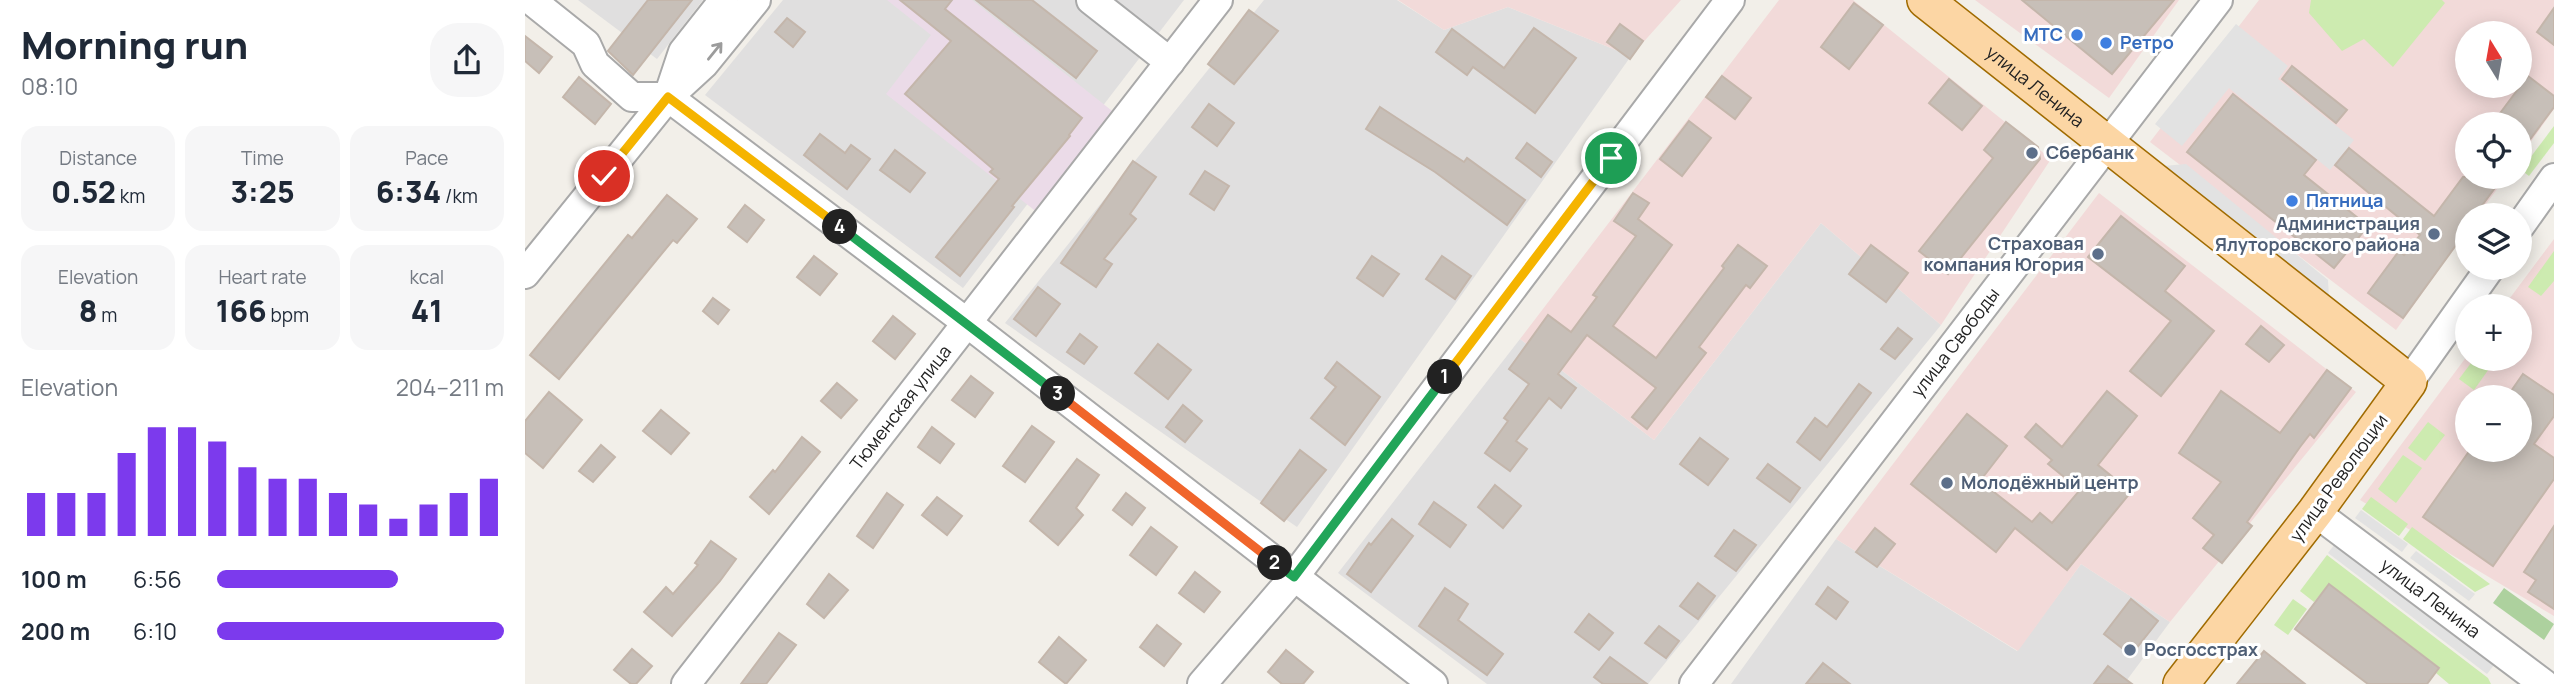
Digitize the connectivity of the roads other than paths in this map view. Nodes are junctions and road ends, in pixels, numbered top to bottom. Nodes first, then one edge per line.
1 (531, 0) edge
2 (724, 0) edge
3 (756, 0) edge
4 (1091, 0) edge
5 (1218, 0) edge
6 (1730, 0) edge
7 (1925, 0) edge
8 (2218, 0) edge
9 (1170, 62) junction
10 (668, 97) junction
11 (2108, 146) junction
12 (2554, 178) edge
13 (2532, 209) edge
14 (530, 256) edge
15 (2481, 280) edge
16 (966, 323) junction
17 (2409, 382) junction
18 (2315, 512) junction
19 (1294, 577) junction
20 (686, 684) edge
21 (1202, 684) edge
22 (1433, 684) edge
23 (1694, 684) edge
24 (2181, 684) edge
25 (2544, 684) edge

1 - 10 street
2 - 10 street
10 -> 3 street
4 - 9 street
5 - 9 street, Тюменская улица
6 - 19 street
7 - 11 main road, улица Ленина
8 - 11 street, улица Свободы
9 - 16 street, Тюменская улица
10 - 14 street
10 - 16 street
11 - 17 main road, улица Ленина
11 - 23 street, улица Свободы
12 - 13 street
15 - 17 street, улица Революции
16 - 19 street
16 - 20 street, Тюменская улица
17 - 18 main road, улица Революции
18 - 24 main road, улица Революции
18 - 25 street, улица Ленина
19 - 21 street
19 - 22 street

